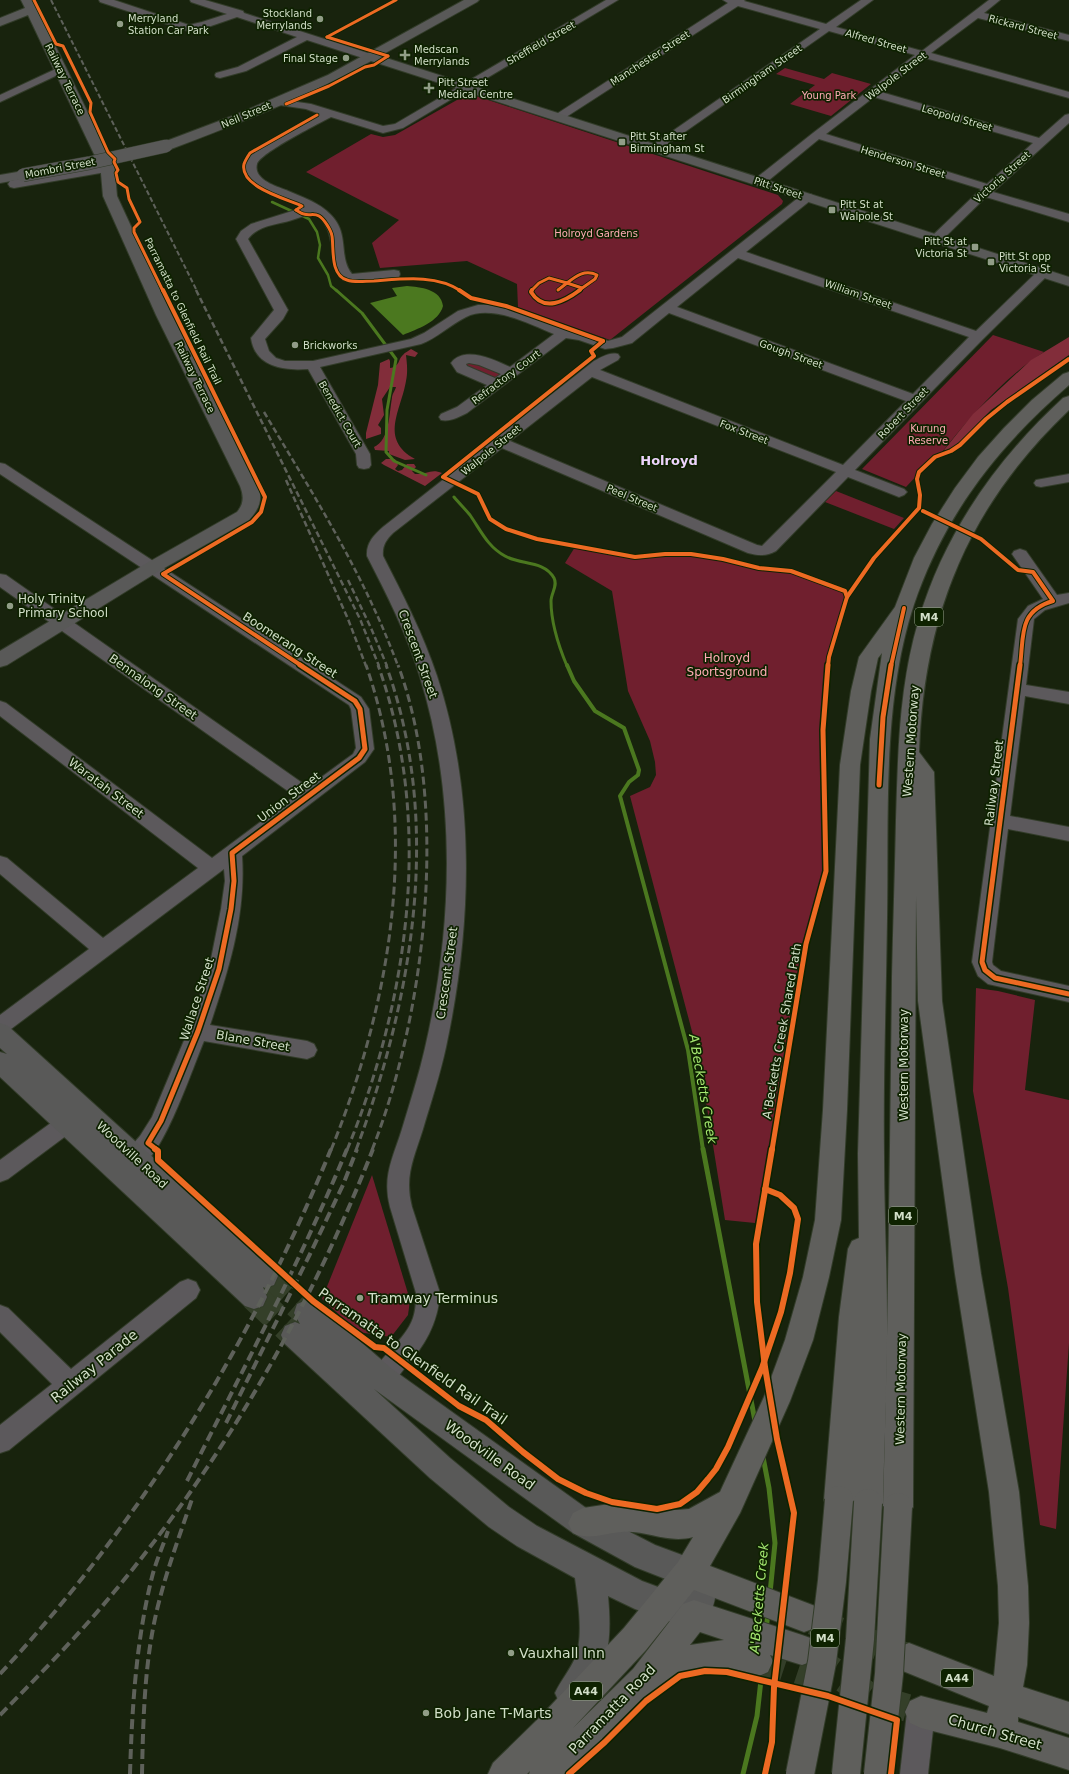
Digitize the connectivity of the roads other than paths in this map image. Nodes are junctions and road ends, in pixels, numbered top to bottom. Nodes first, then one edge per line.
1 (104, 0) edge
2 (195, 0) edge
3 (204, 0) edge
4 (473, 0) edge
5 (613, 0) edge
6 (868, 0) edge
7 (995, 0) edge
8 (735, 1) edge
9 (29, 5) edge
10 (238, 13) junction
11 (978, 15) junction
12 (0, 22) edge
13 (828, 27) junction
14 (306, 37) junction
15 (1069, 38) edge
16 (925, 54) junction
17 (371, 56) junction
18 (60, 70) junction
19 (220, 75) dead end
20 (466, 87) junction
21 (873, 93) junction
22 (296, 94) junction
23 (1069, 95) edge
24 (0, 99) edge
25 (277, 102) junction
26 (307, 106) junction
27 (330, 113) junction
28 (559, 117) junction
29 (1069, 117) edge
30 (817, 135) junction
31 (1041, 142) junction
32 (166, 146) joint
33 (655, 148) junction
34 (106, 162) junction
35 (0, 179) edge
36 (18, 179) junction
37 (759, 182) junction
38 (987, 191) junction
39 (807, 197) junction
40 (309, 209) junction
41 (1069, 218) edge
42 (936, 239) junction
43 (737, 253) junction
44 (394, 274) dead end
45 (1043, 274) junction
46 (1069, 282) edge
47 (667, 308) junction
48 (569, 335) junction
49 (978, 336) junction
50 (608, 353) junction
51 (312, 365) junction
52 (512, 373) junction
53 (1069, 377) edge
54 (497, 384) junction
55 (916, 400) junction
56 (1069, 401) edge
57 (446, 417) dead end
58 (501, 442) junction
59 (364, 465) dead end
60 (0, 467) edge
61 (846, 472) junction
62 (1069, 478) edge
63 (1041, 483) dead end
64 (899, 492) dead end
65 (764, 551) joint
66 (1020, 554) dead end
67 (375, 556) joint
68 (153, 567) junction
69 (0, 580) edge
70 (1061, 599) edge
71 (904, 608) junction
72 (61, 623) junction
73 (0, 660) edge
74 (1016, 689) junction
75 (1069, 698) edge
76 (0, 708) edge
77 (908, 753) junction
78 (359, 758) joint
79 (307, 796) junction
80 (1000, 821) junction
81 (1069, 834) edge
82 (232, 853) junction
83 (0, 863) edge
84 (212, 868) junction
85 (103, 949) junction
86 (1069, 994) edge
87 (0, 1026) edge
88 (198, 1031) junction
89 (0, 1034) edge
90 (307, 1050) dead end
91 (0, 1062) edge
92 (75, 1117) junction
93 (135, 1158) junction
94 (0, 1172) edge
95 (188, 1290) dead end
96 (0, 1316) edge
97 (382, 1378) junction
98 (70, 1385) junction
99 (0, 1442) edge
100 (440, 1468) junction
101 (854, 1502) junction
102 (730, 1503) junction
103 (582, 1523) junction
104 (589, 1570) junction
105 (704, 1578) junction
106 (663, 1604) junction
107 (804, 1617) tunnel mouth
108 (705, 1618) junction
109 (802, 1650) tunnel mouth
110 (909, 1658) tunnel mouth
111 (757, 1661) tunnel mouth
112 (644, 1680) junction
113 (1006, 1697) junction
114 (921, 1712) joint
115 (1069, 1718) edge
116 (549, 1730) junction
117 (1000, 1732) junction
118 (1069, 1754) edge
119 (504, 1774) edge
120 (545, 1774) edge
121 (800, 1774) edge
122 (846, 1774) edge
123 (878, 1774) edge
124 (914, 1774) edge

1 - 10 street
2 - 10 street, Pitt Street
3 - 10 street, Pitt Street
4 - 17 main road, Neil Street
5 - 20 street, Sheffield Street
6 - 13 street, Birmingham Street
7 - 11 street, Walpole Street
8 - 13 street, Alfred Street
8 - 28 street, Manchester Street
9 - 12 main road
9 - 18 main road, Railway Terrace
10 - 14 street, Pitt Street
10 - 17 street, Pitt Street
11 - 15 street, Rickard Street
11 - 16 street, Walpole Street
13 - 16 street, Alfred Street
13 - 33 street, Birmingham Street
14 - 17 street, Pitt Street
14 - 19 street
16 - 21 street, Walpole Street
16 - 23 street, Alfred Street
17 - 20 main road, Pitt Street
17 - 22 main road, Neil Street
18 - 24 street
18 - 34 main road, Railway Terrace
20 - 27 street, Sheffield Street
20 - 28 main road, Pitt Street
21 - 30 street, Walpole Street
21 - 31 street, Leopold Street
22 - 25 main road, Neil Street
22 - 26 street
25 - 26 street, Sheffield Street
25 - 32 main road, Neil Street
26 - 27 street, Sheffield Street
27 - 40 street
28 - 33 main road, Pitt Street
29 - 31 street, Victoria Street
30 - 37 street, Walpole Street
30 - 38 street, Henderson Street
31 - 38 street, Victoria Street
32 - 36 main road, Mombri Street, bridge
33 - 37 main road, Pitt Street
34 - 36 street, Mombri Street
34 - 68 main road, Railway Terrace
35 - 36 main road, Mombri Street
37 - 39 main road, Pitt Street
38 - 41 street, Henderson Street
38 - 42 street, Victoria Street
39 - 42 main road, Pitt Street
39 - 43 street, Walpole Street
40 - 44 street
40 - 51 street, Fox Street
42 - 45 main road, Pitt Street
43 - 47 street, Walpole Street
43 - 49 street, William Street
45 - 46 main road, Pitt Street
45 - 49 street, Robert Street
47 - 50 street, Walpole Street
47 - 55 street, Gough Street
48 - 50 street, Fox Street
48 - 51 street, Fox Street
48 - 52 street, Refractory Court
49 - 55 street, Robert Street
50 - 58 street, Walpole Street
50 - 61 street, Fox Street
51 - 59 street, Benedict Court
52 - 54 street, Refractory Court
52 - 54 street
53 - 71 highway, M4
54 - 57 street, Refractory Court
55 - 61 street, Robert Street
56 - 77 highway, Western Motorway / M4
58 - 65 street, Peel Street
58 - 67 street, Walpole Street
60 - 68 street, Boomerang Street
61 - 64 street, Fox Street
61 - 65 street, Robert Street
62 - 63 street
66 - 70 street
67 - 97 street, Crescent Street
68 - 72 main road
68 - 78 street, Boomerang Street
69 - 72 street, Bennalong Street
70 - 74 street, Railway Street
71 - 101 highway, M4
71 - 102 highway
72 - 73 main road
72 - 79 street, Bennalong Street
74 - 75 street
74 - 80 street, Railway Street
76 - 84 street, Waratah Street
77 - 113 highway
77 - 123 highway, Western Motorway / M4, bridge
78 - 79 street, Union Street
79 - 82 street, Union Street
80 - 81 street
80 - 86 street, Railway Street
82 - 84 street, Union Street
82 - 88 street, Wallace Street
83 - 85 street
84 - 85 street, Union Street
85 - 87 street, Union Street
88 - 90 street, Blane Street
88 - 93 street, Wallace Street
89 - 92 main road, Woodville Road
91 - 92 main road, Woodville Road
92 - 93 main road, Woodville Road
92 - 93 main road, Woodville Road
92 - 94 street
95 - 98 street, Railway Parade
96 - 98 street
97 - 100 main road
97 - 100 main road, Woodville Road
97 - 103 main road, Woodville Road
98 - 99 street, Railway Parade
100 - 104 main road, Woodville Road
101 - 121 highway, M4, bridge
101 - 122 highway, M4, bridge
102 - 103 highway
102 - 105 highway
103 - 105 main road, Woodville Road
104 - 106 main road, Woodville Road
104 - 116 main road
105 - 106 highway, A44
105 - 107 highway
105 - 108 main road, Parramatta Road / A44
106 - 108 main road
106 - 116 highway, A44
108 - 109 highway
108 - 112 highway, Parramatta Road / A44
110 - 113 highway, A44
111 - 112 highway, A44
112 - 120 highway, Parramatta Road / A44
113 - 115 highway, A44
113 - 117 highway
114 - 117 highway, Church Street
114 - 124 street
116 - 119 highway, A44
117 - 118 highway, Church Street

